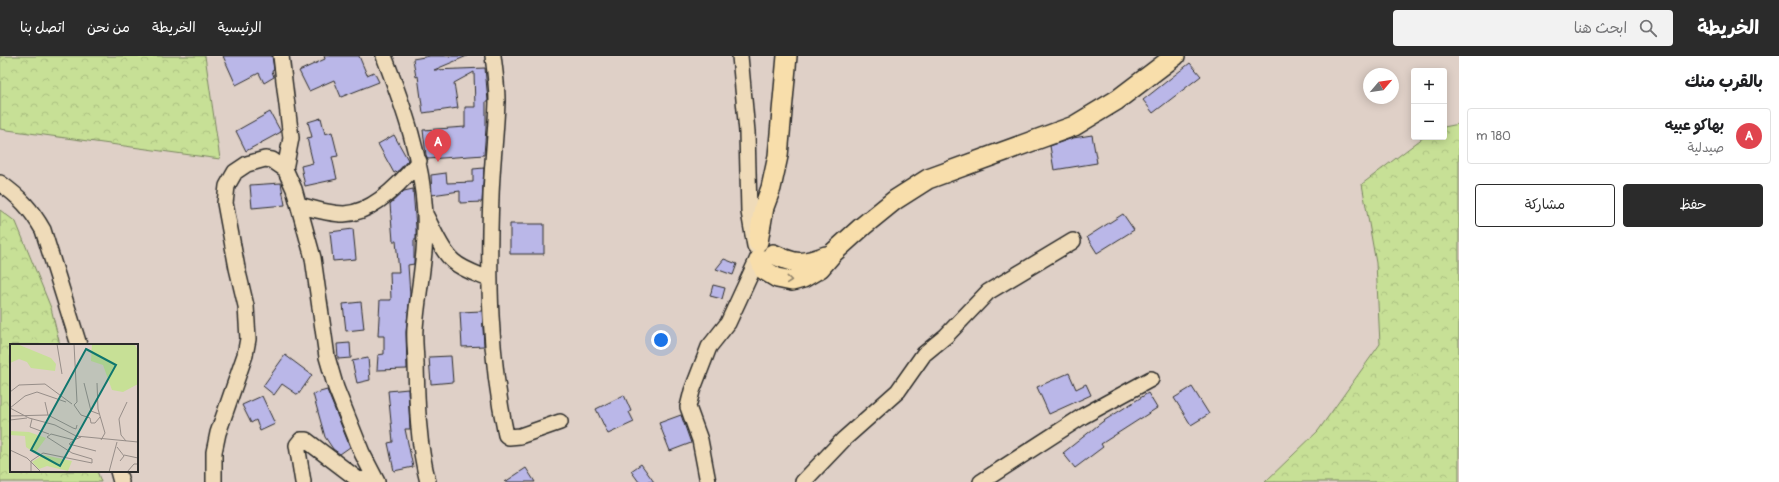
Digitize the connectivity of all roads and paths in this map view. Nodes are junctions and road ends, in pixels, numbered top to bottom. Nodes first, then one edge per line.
1 (281, 56) edge
2 (384, 56) edge
3 (493, 56) edge
4 (740, 56) edge
5 (787, 56) edge
6 (1175, 56) edge
7 (419, 161) junction
8 (285, 168) junction
9 (0, 183) edge
10 (299, 205) junction
11 (425, 215) junction
12 (1073, 241) dead end
13 (763, 251) junction
14 (489, 279) junction
15 (79, 344) edge
16 (1151, 379) dead end
17 (560, 422) dead end
18 (118, 472) edge
19 (121, 482) edge
20 (214, 482) edge
21 (303, 482) edge
22 (370, 482) edge
23 (377, 482) edge
24 (428, 482) edge
25 (708, 482) edge
26 (803, 482) edge
27 (981, 482) edge

1 - 8 street
2 - 7 street
3 - 14 street
4 - 13 street
5 - 13 main road
6 - 13 main road
7 - 10 street
7 - 11 street
8 - 10 street
8 - 20 street
9 - 15 street
10 - 23 street
11 - 14 street
11 - 24 street
12 - 26 street
13 - 25 street
14 - 17 street
16 - 27 street
18 - 19 street
21 - 22 street

